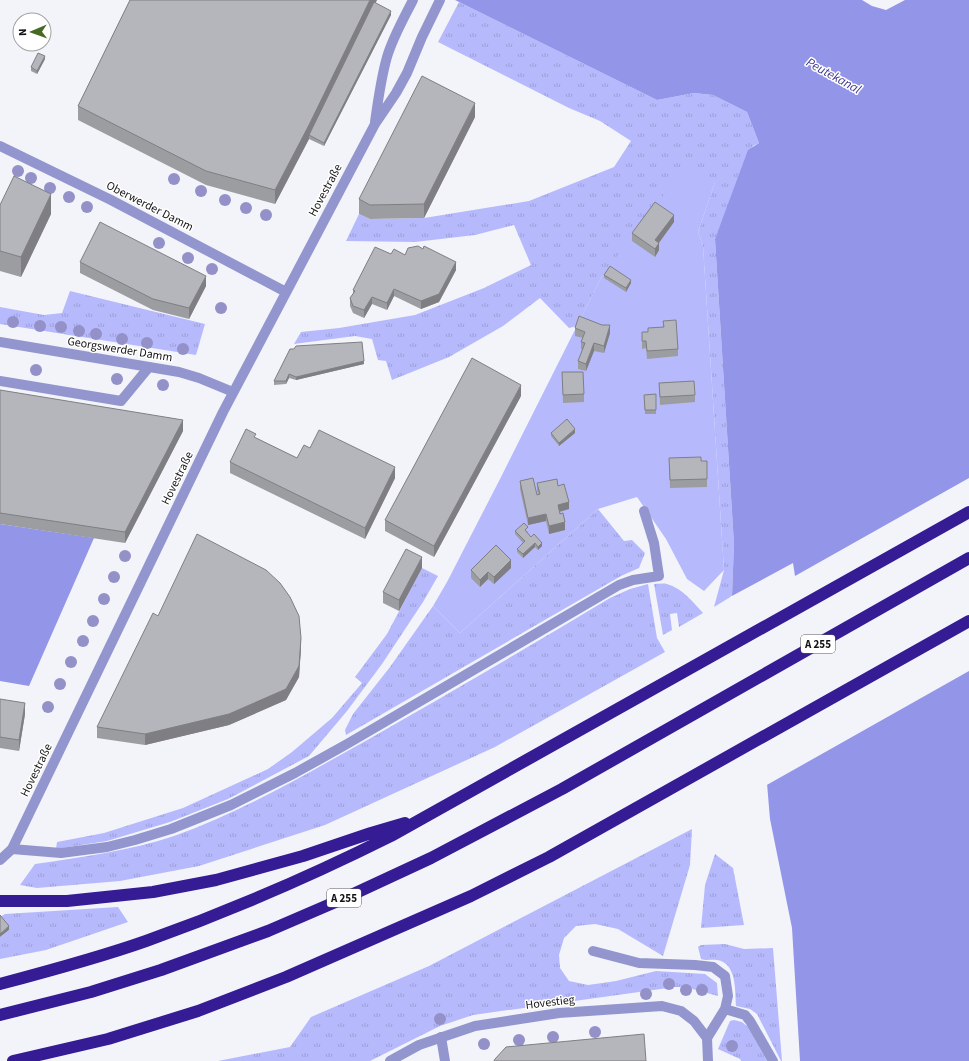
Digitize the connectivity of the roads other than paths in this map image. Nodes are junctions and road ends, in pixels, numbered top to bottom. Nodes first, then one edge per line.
1 (413, 0) edge
2 (438, 4) edge
3 (375, 124) junction
4 (0, 146) edge
5 (286, 292) junction
6 (0, 342) edge
7 (149, 367) junction
8 (0, 381) edge
9 (233, 392) junction
10 (644, 512) dead end
11 (969, 512) edge
12 (969, 558) edge
13 (969, 621) edge
14 (424, 818) junction
15 (12, 849) junction
16 (0, 860) edge
17 (0, 901) edge
18 (592, 951) dead end
19 (0, 984) edge
20 (725, 1010) junction
21 (0, 1015) edge
22 (441, 1037) junction
23 (707, 1038) junction
24 (14, 1061) edge
25 (390, 1061) edge
26 (445, 1061) edge
27 (708, 1061) edge
28 (773, 1061) edge

1 - 3 street, Hovestraße
2 - 3 street, Hovestraße
3 - 5 street, Hovestraße
4 - 5 street, Oberwerder Damm
5 - 9 street, Hovestraße
6 - 7 street, Georgswerder Damm
7 - 8 street
7 - 9 street, Georgswerder Damm
9 - 15 street, Hovestraße
10 - 15 street
11 - 14 highway
12 - 21 highway, A 255
13 - 24 highway
14 - 17 highway
14 - 19 highway
15 - 16 street
18 - 20 street
20 - 23 street
20 - 28 street
22 - 23 street, Hovestieg
22 - 25 street, Hovestieg
22 - 26 street
23 - 27 street

